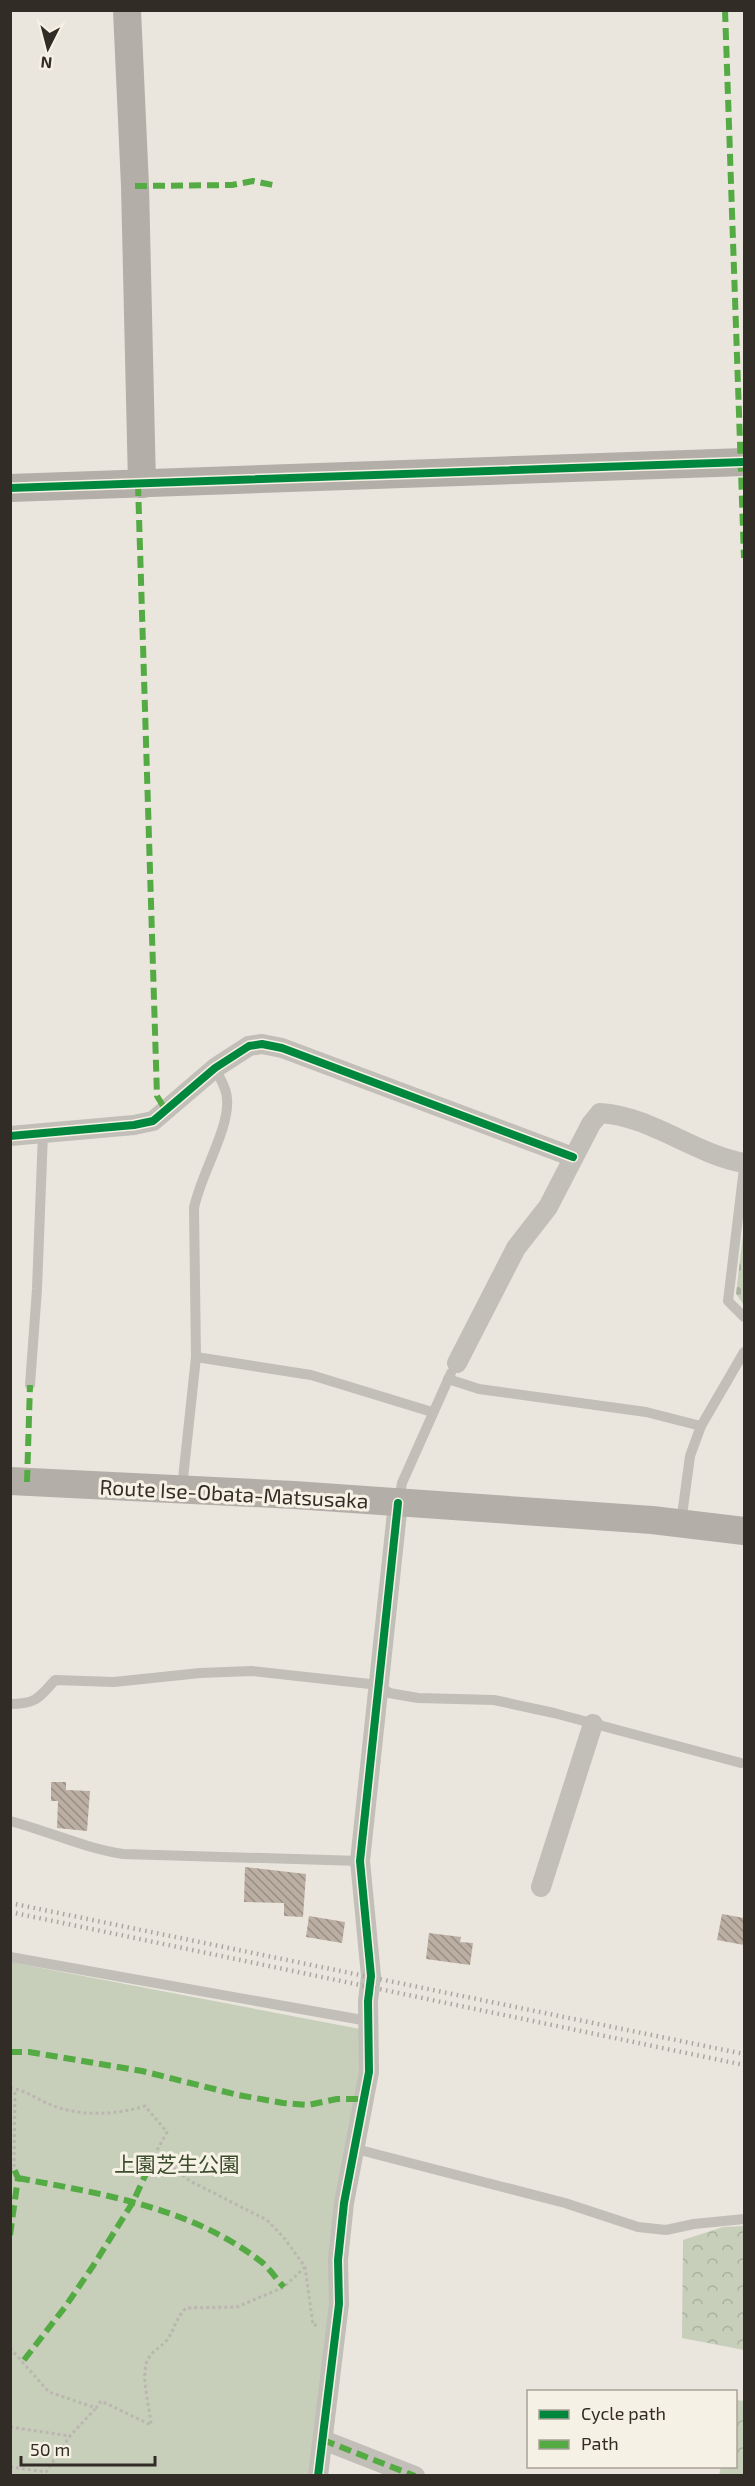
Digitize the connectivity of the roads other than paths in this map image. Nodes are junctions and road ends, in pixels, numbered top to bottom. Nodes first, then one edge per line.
1 (127, 10) edge
2 (744, 462) edge
3 (142, 484) junction
4 (10, 488) edge
5 (215, 1068) junction
6 (43, 1133) junction
7 (10, 1136) edge
8 (573, 1158) junction
9 (744, 1166) edge
10 (744, 1317) edge
11 (744, 1352) edge
12 (196, 1357) junction
13 (453, 1371) junction
14 (30, 1385) dead end
15 (432, 1412) junction
16 (701, 1426) junction
17 (10, 1481) edge
18 (182, 1488) junction
19 (398, 1503) junction
20 (681, 1524) junction
21 (744, 1531) edge
22 (380, 1685) junction
23 (10, 1704) edge
24 (593, 1724) junction
25 (741, 1763) dead end
26 (10, 1821) edge
27 (360, 1861) junction
28 (541, 1887) dead end
29 (10, 1957) edge
30 (368, 2021) junction
31 (356, 2149) junction
32 (744, 2219) edge
33 (323, 2440) junction
34 (318, 2475) edge
35 (415, 2475) edge

1 - 3 street
2 - 3 street
3 - 4 street
5 - 6 street
5 - 8 street
5 - 12 lane
6 - 7 street
6 - 14 lane
8 - 9 street
8 - 13 street
9 - 10 lane
11 - 16 lane
12 - 15 lane
12 - 18 lane
13 - 15 lane
13 - 16 lane
15 - 19 lane
16 - 20 lane
17 - 18 street, Route Ise-Obata-Matsusaka
18 - 19 street, Route Ise-Obata-Matsusaka
19 - 20 street, Route Ise-Obata-Matsusaka
19 - 22 street
20 - 21 street, Route Ise-Obata-Matsusaka
22 - 23 lane
22 - 24 lane
22 - 27 street
24 - 25 lane
24 - 28 street
26 - 27 lane
27 - 30 street
29 - 30 lane
30 - 31 street
31 - 32 lane
31 - 33 street
33 - 34 street
33 - 35 street

